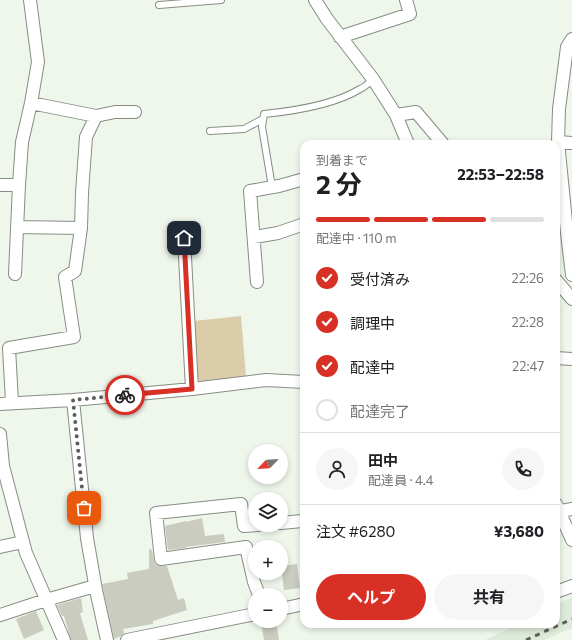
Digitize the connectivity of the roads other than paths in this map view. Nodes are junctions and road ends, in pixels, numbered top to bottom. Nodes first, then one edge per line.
1 (30, 0) edge
2 (221, 0) edge
3 (315, 0) edge
4 (406, 0) edge
5 (159, 5) dead end
6 (340, 37) junction
7 (572, 39) edge
8 (373, 80) junction
9 (566, 96) edge
10 (31, 103) junction
11 (135, 112) dead end
12 (396, 115) junction
13 (96, 116) junction
14 (263, 119) junction
15 (210, 131) dead end
16 (406, 140) edge
17 (440, 140) edge
18 (558, 140) edge
19 (560, 142) edge
20 (572, 144) edge
21 (300, 180) edge
22 (560, 181) edge
23 (0, 185) edge
24 (19, 185) junction
25 (272, 188) junction
26 (300, 226) edge
27 (17, 227) junction
28 (81, 228) junction
29 (254, 237) junction
30 (184, 238) dead end
31 (15, 274) dead end
32 (572, 275) edge
33 (257, 282) dead end
34 (560, 285) edge
35 (572, 299) edge
36 (560, 358) edge
37 (572, 359) edge
38 (300, 382) edge
39 (192, 389) junction
40 (73, 400) junction
41 (6, 403) edge
42 (0, 434) edge
43 (560, 509) edge
44 (572, 509) edge
45 (560, 515) edge
46 (300, 521) edge
47 (288, 522) edge
48 (244, 526) junction
49 (248, 526) edge
50 (572, 540) edge
51 (23, 542) junction
52 (246, 546) junction
53 (0, 547) edge
54 (95, 586) junction
55 (572, 586) edge
56 (256, 588) edge
57 (560, 590) edge
58 (46, 600) junction
59 (300, 605) edge
60 (288, 607) edge
61 (0, 615) edge
62 (248, 615) edge
63 (64, 640) edge
64 (107, 640) edge
65 (127, 640) edge

1 - 10 street
2 - 5 lane
3 - 6 street
4 - 6 street
6 - 8 street
7 - 9 street
8 - 12 street
8 - 14 lane
9 - 18 street
10 - 13 street
10 - 24 street
11 - 13 street
12 - 16 street
12 - 17 street
13 - 28 street
14 - 15 lane
14 - 25 lane
19 - 20 street
21 - 25 street
22 - 32 street
23 - 24 street
24 - 27 street
25 - 29 street
26 - 29 street
27 - 28 street
27 - 31 street
28 - 41 street
29 - 33 street
30 - 39 street
34 - 35 street
36 - 37 street
38 - 39 street
39 - 40 street
40 - 41 street
40 - 54 street
42 - 51 street
43 - 44 street
45 - 50 street
46 - 47 street
48 - 49 street
48 - 52 street
48 - 52 street
51 - 53 street
51 - 58 street
52 - 56 street
54 - 58 street
54 - 64 street
55 - 57 street
58 - 61 street
58 - 63 street
59 - 60 street
62 - 65 street

